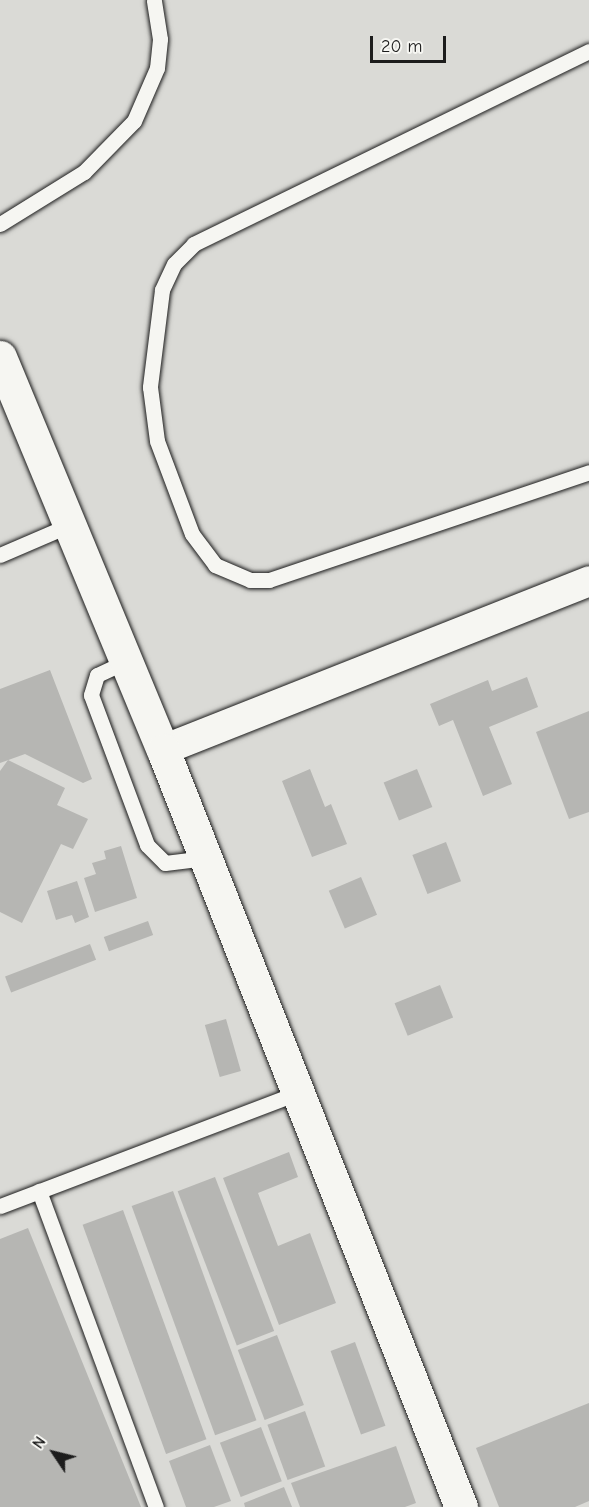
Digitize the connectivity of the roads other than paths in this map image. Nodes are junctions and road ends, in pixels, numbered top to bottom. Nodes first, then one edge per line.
1 (154, 0) edge
2 (589, 51) edge
3 (0, 224) edge
4 (0, 357) edge
5 (589, 472) edge
6 (72, 524) junction
7 (0, 555) edge
8 (589, 580) edge
9 (127, 661) junction
10 (163, 750) junction
11 (206, 858) junction
12 (298, 1093) junction
13 (39, 1191) junction
14 (0, 1206) edge
15 (156, 1507) edge
16 (461, 1507) edge

1 - 3 lane
2 - 5 lane
4 - 6 main road
6 - 7 lane
6 - 9 main road
8 - 10 street
9 - 10 main road
9 - 11 lane
10 - 11 main road
11 - 12 main road
12 - 13 lane
12 - 16 main road
13 - 14 lane
13 - 15 lane

